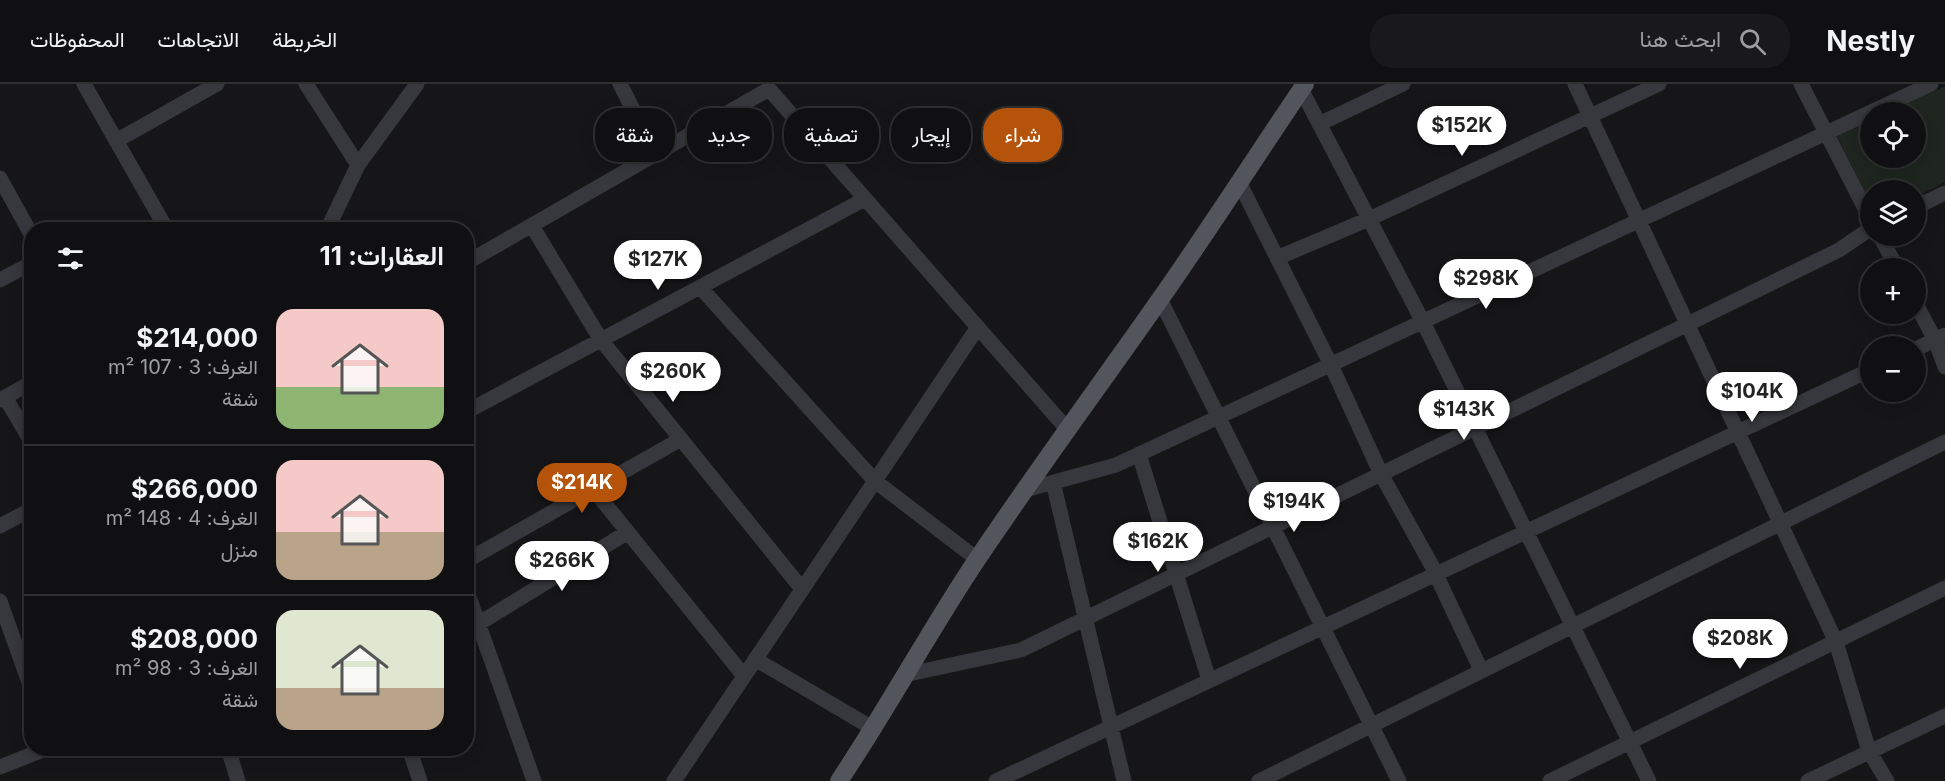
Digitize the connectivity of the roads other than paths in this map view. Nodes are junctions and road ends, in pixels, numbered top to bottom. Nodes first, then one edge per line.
1 (84, 84) edge
2 (215, 84) edge
3 (306, 84) edge
4 (417, 84) edge
5 (620, 84) edge
6 (745, 84) edge
7 (1403, 84) edge
8 (1575, 84) edge
9 (1659, 84) edge
10 (1801, 84) edge
11 (1931, 84) edge
12 (773, 86) edge
13 (1303, 87) edge
14 (753, 98) junction
15 (632, 108) edge
16 (1590, 116) junction
17 (1320, 124) junction
18 (1826, 133) junction
19 (117, 141) junction
20 (675, 143) edge
21 (642, 162) edge
22 (358, 165) junction
23 (0, 178) edge
24 (1239, 182) junction
25 (1945, 193) edge
26 (865, 198) junction
27 (1860, 199) edge
28 (1926, 202) edge
29 (1369, 219) junction
30 (1639, 220) junction
31 (24, 222) edge
32 (163, 222) edge
33 (331, 222) edge
34 (532, 226) junction
35 (1860, 236) edge
36 (1277, 258) junction
37 (474, 259) edge
38 (24, 267) edge
39 (0, 280) edge
40 (700, 286) junction
41 (1160, 299) junction
42 (1926, 318) edge
43 (1423, 322) junction
44 (1688, 324) junction
45 (978, 327) junction
46 (1940, 337) edge
47 (601, 340) junction
48 (1926, 344) edge
49 (1331, 365) junction
50 (1945, 367) edge
51 (1860, 375) edge
52 (24, 386) edge
53 (3, 398) edge
54 (474, 408) edge
55 (1219, 418) junction
56 (1476, 428) junction
57 (1067, 429) junction
58 (24, 431) edge
59 (1738, 432) junction
60 (681, 439) junction
61 (1945, 442) edge
62 (1139, 454) junction
63 (1381, 474) junction
64 (875, 481) junction
65 (1053, 483) junction
66 (593, 489) junction
67 (1025, 490) junction
68 (24, 513) edge
69 (1780, 523) junction
70 (0, 526) edge
71 (1273, 527) junction
72 (628, 531) junction
73 (1526, 531) junction
74 (474, 556) edge
75 (977, 559) junction
76 (1436, 574) junction
77 (1175, 575) junction
78 (1945, 588) edge
79 (802, 590) junction
80 (0, 601) edge
81 (474, 612) edge
82 (1085, 619) junction
83 (478, 624) junction
84 (1572, 625) junction
85 (1323, 627) junction
86 (1836, 642) junction
87 (755, 660) junction
88 (24, 668) edge
89 (1481, 670) junction
90 (904, 675) junction
91 (744, 676) junction
92 (1209, 680) junction
93 (1945, 716) edge
94 (1371, 724) junction
95 (1111, 726) junction
96 (874, 729) junction
97 (1630, 742) junction
98 (1869, 752) junction
99 (28, 756) edge
100 (230, 756) edge
101 (412, 756) edge
102 (0, 767) edge
103 (1003, 779) edge
104 (238, 781) edge
105 (420, 781) edge
106 (534, 781) edge
107 (674, 781) edge
108 (839, 781) edge
109 (1124, 781) edge
110 (1259, 781) edge
111 (1399, 781) edge
112 (1550, 781) edge
113 (1649, 781) edge
114 (1808, 781) edge
115 (1887, 781) edge

1 - 19 street
2 - 19 street
3 - 22 street
4 - 22 street
5 - 15 street
6 - 14 street
7 - 17 street
8 - 16 street
9 - 16 street
10 - 18 street
11 - 18 street
12 - 14 street
12 - 26 street
13 - 17 street
13 - 24 main road
14 - 20 street
16 - 29 street
16 - 30 street
17 - 29 street
18 - 27 street
18 - 30 street
19 - 32 street
21 - 34 street
22 - 33 street
23 - 31 street
24 - 36 street
24 - 41 main road
25 - 28 street
26 - 40 street
26 - 45 street
29 - 36 street
29 - 43 street
30 - 43 street
30 - 44 street
34 - 37 street
34 - 47 street
35 - 44 street
36 - 49 street
38 - 39 street
40 - 47 street
40 - 64 street
41 - 55 street
41 - 57 main road
42 - 46 street
43 - 49 street
43 - 56 street
44 - 56 street
44 - 59 street
45 - 57 street
45 - 64 street
46 - 48 street
46 - 50 street
47 - 54 street
47 - 60 street
49 - 55 street
49 - 63 street
51 - 59 street
52 - 53 street
53 - 58 street
55 - 62 street
55 - 71 street
56 - 63 street
56 - 73 street
57 - 67 main road
59 - 69 street
59 - 73 street
60 - 66 street
60 - 79 street
61 - 69 street
62 - 65 street
62 - 77 street
63 - 71 street
63 - 76 street
64 - 75 street
64 - 79 street
65 - 67 street
65 - 82 street
66 - 72 street
66 - 74 street
67 - 75 main road
68 - 70 street
69 - 84 street
69 - 86 street
71 - 77 street
71 - 85 street
72 - 83 street
72 - 91 street
73 - 76 street
73 - 84 street
75 - 90 main road
76 - 85 street
76 - 89 street
77 - 82 street
77 - 92 street
78 - 86 street
79 - 87 street
80 - 88 street
81 - 83 street
82 - 90 street
82 - 95 street
83 - 106 street
84 - 89 street
84 - 97 street
85 - 92 street
85 - 94 street
86 - 97 street
86 - 98 street
87 - 91 street
87 - 96 street
89 - 94 street
90 - 96 main road
91 - 107 street
92 - 95 street
93 - 98 street
94 - 110 street
94 - 111 street
95 - 103 street
95 - 109 street
96 - 108 main road
97 - 112 street
97 - 113 street
98 - 114 street
98 - 115 street
99 - 102 street
100 - 104 street
101 - 105 street

